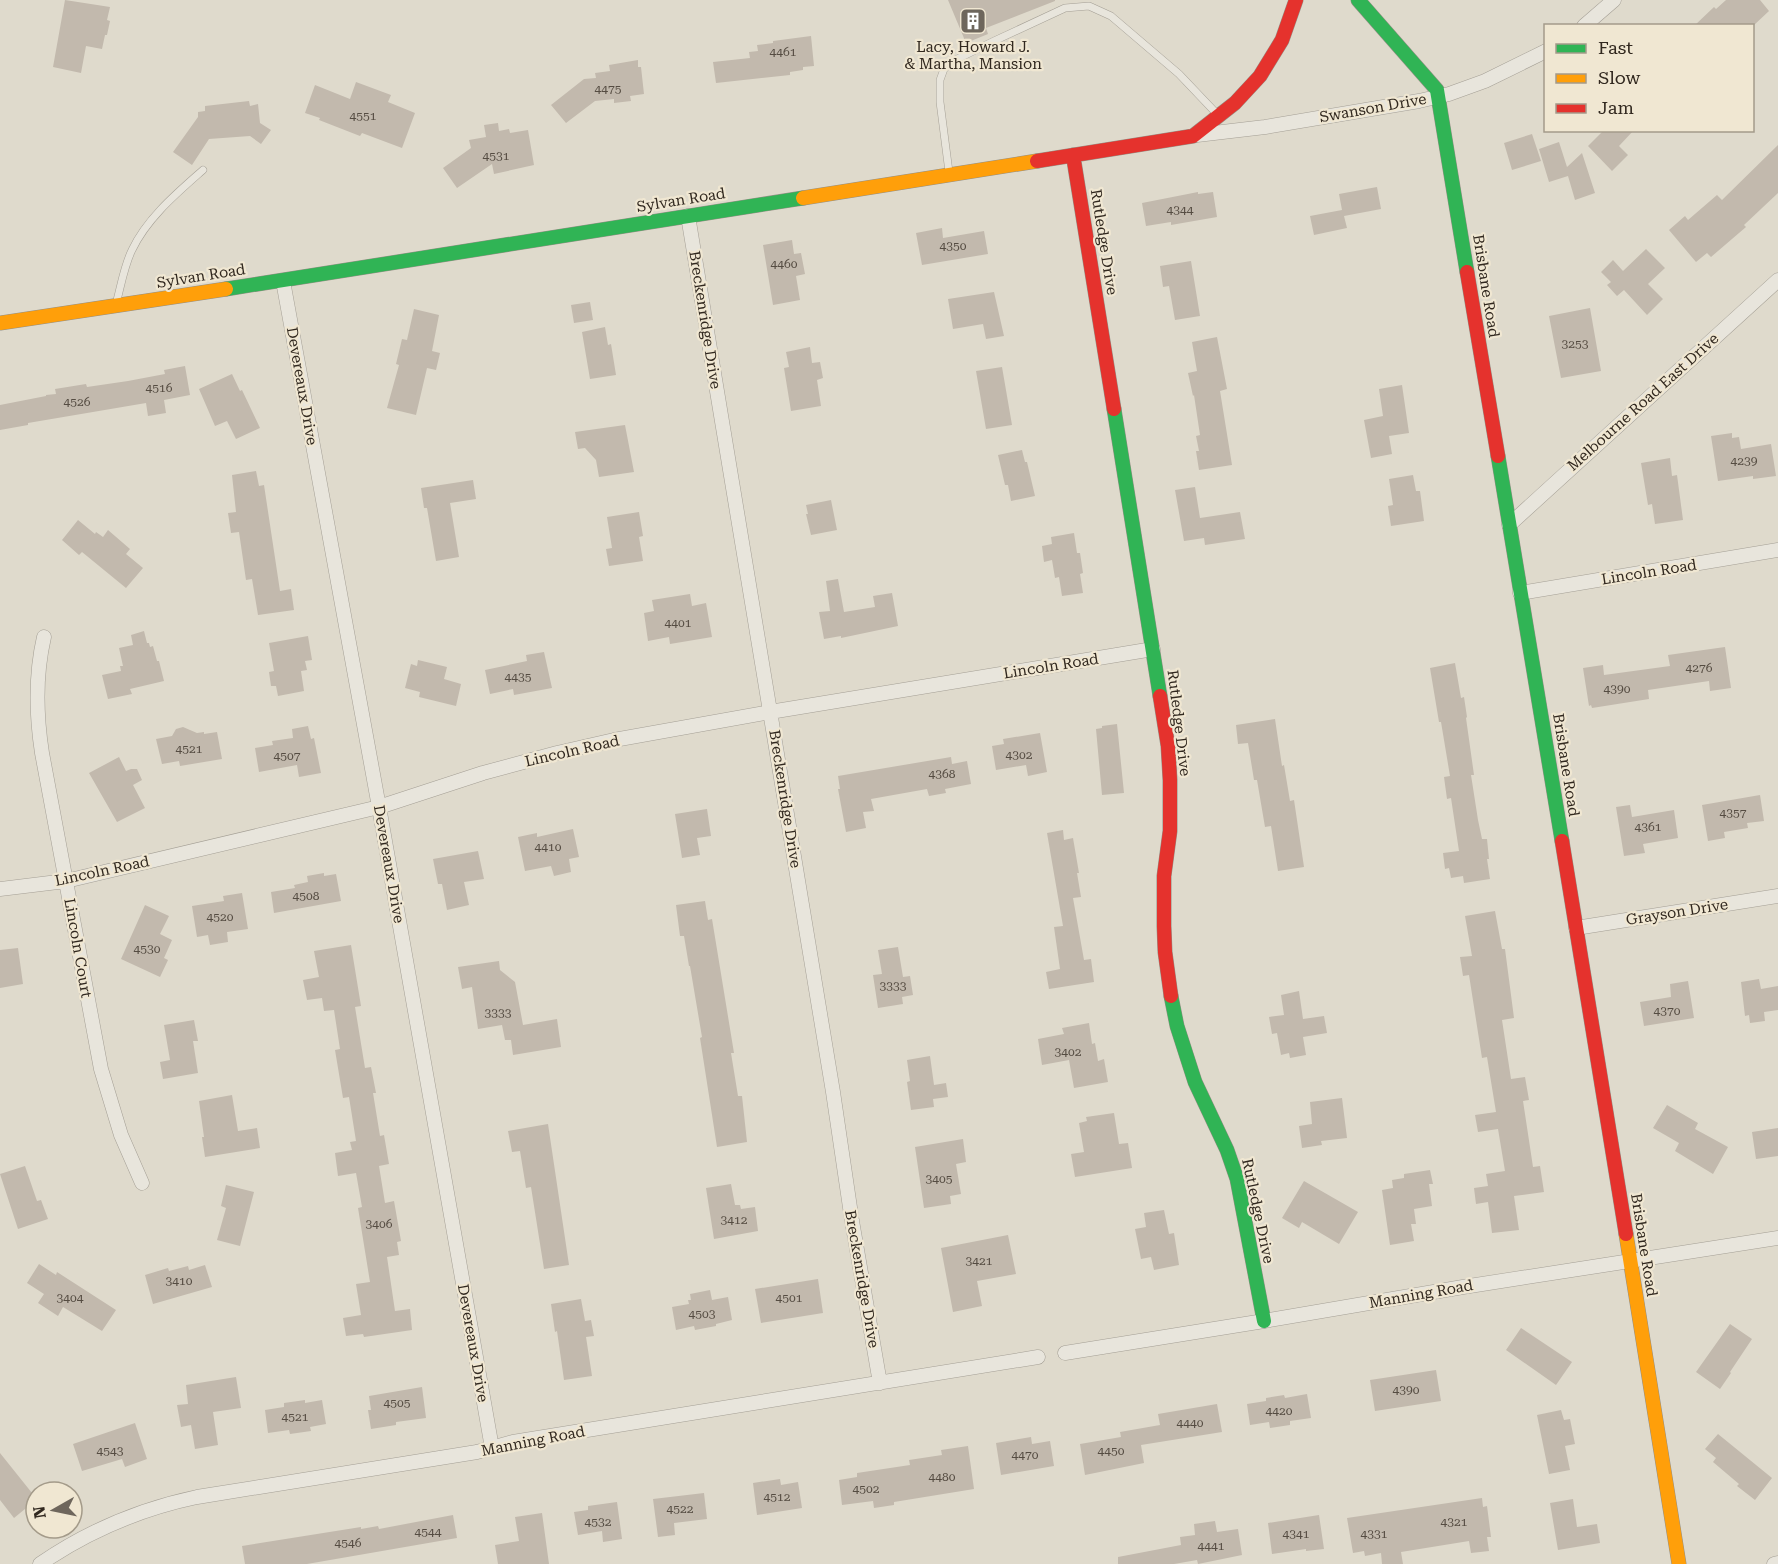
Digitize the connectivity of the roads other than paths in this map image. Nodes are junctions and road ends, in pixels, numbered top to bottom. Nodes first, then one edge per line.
1 (1296, 0) edge
2 (1358, 0) edge
3 (1614, 0) edge
4 (1586, 24) edge
5 (1544, 52) edge
6 (1438, 97) junction
7 (1219, 115) junction
8 (1193, 136) junction
9 (1073, 155) junction
10 (203, 170) dead end
11 (949, 174) junction
12 (688, 216) junction
13 (1778, 280) edge
14 (283, 281) junction
15 (116, 306) junction
16 (0, 323) edge
17 (1509, 525) junction
18 (1778, 550) edge
19 (1520, 593) junction
20 (44, 637) dead end
21 (1152, 649) junction
22 (770, 712) junction
23 (379, 807) junction
24 (66, 881) junction
25 (0, 889) edge
26 (1778, 896) edge
27 (1576, 928) junction
28 (142, 1183) dead end
29 (1778, 1238) edge
30 (1630, 1261) junction
31 (1264, 1321) junction
32 (1065, 1353) dead end
33 (1038, 1358) dead end
34 (880, 1383) junction
35 (492, 1448) junction
36 (40, 1564) edge
37 (1679, 1564) edge

1 - 7 street, Sylvan Road
2 - 6 street, Brisbane Road
3 - 4 street
5 - 6 street, Swanson Drive
6 - 8 street, Swanson Drive
6 - 17 street, Brisbane Road
7 - 8 street, Sylvan Road
7 - 11 lane
8 - 9 street, Sylvan Road
9 - 11 street, Sylvan Road
9 - 21 street, Rutledge Drive
10 - 15 lane
11 - 12 street, Sylvan Road
12 - 14 street, Sylvan Road
12 - 22 street, Breckenridge Drive
13 - 17 street, Melbourne Road East Drive
14 - 15 street, Sylvan Road
14 - 23 street, Devereaux Drive
15 - 16 street, Sylvan Road
17 - 19 street, Brisbane Road
18 - 19 street, Lincoln Road
19 - 27 street, Brisbane Road
20 - 24 street, Lincoln Court
21 - 22 street, Lincoln Road
21 - 31 street, Rutledge Drive
22 - 23 street, Lincoln Road
22 - 34 street, Breckenridge Drive
23 - 24 street, Lincoln Road
23 - 35 street, Devereaux Drive
24 - 25 street, Lincoln Road
24 - 28 street, Lincoln Court
26 - 27 street, Grayson Drive
27 - 30 street, Brisbane Road
29 - 30 street, Manning Road
30 - 31 street, Manning Road
30 - 37 street, Brisbane Road
31 - 32 street, Manning Road
33 - 34 street, Manning Road
34 - 35 street, Manning Road
35 - 36 street, Manning Road

